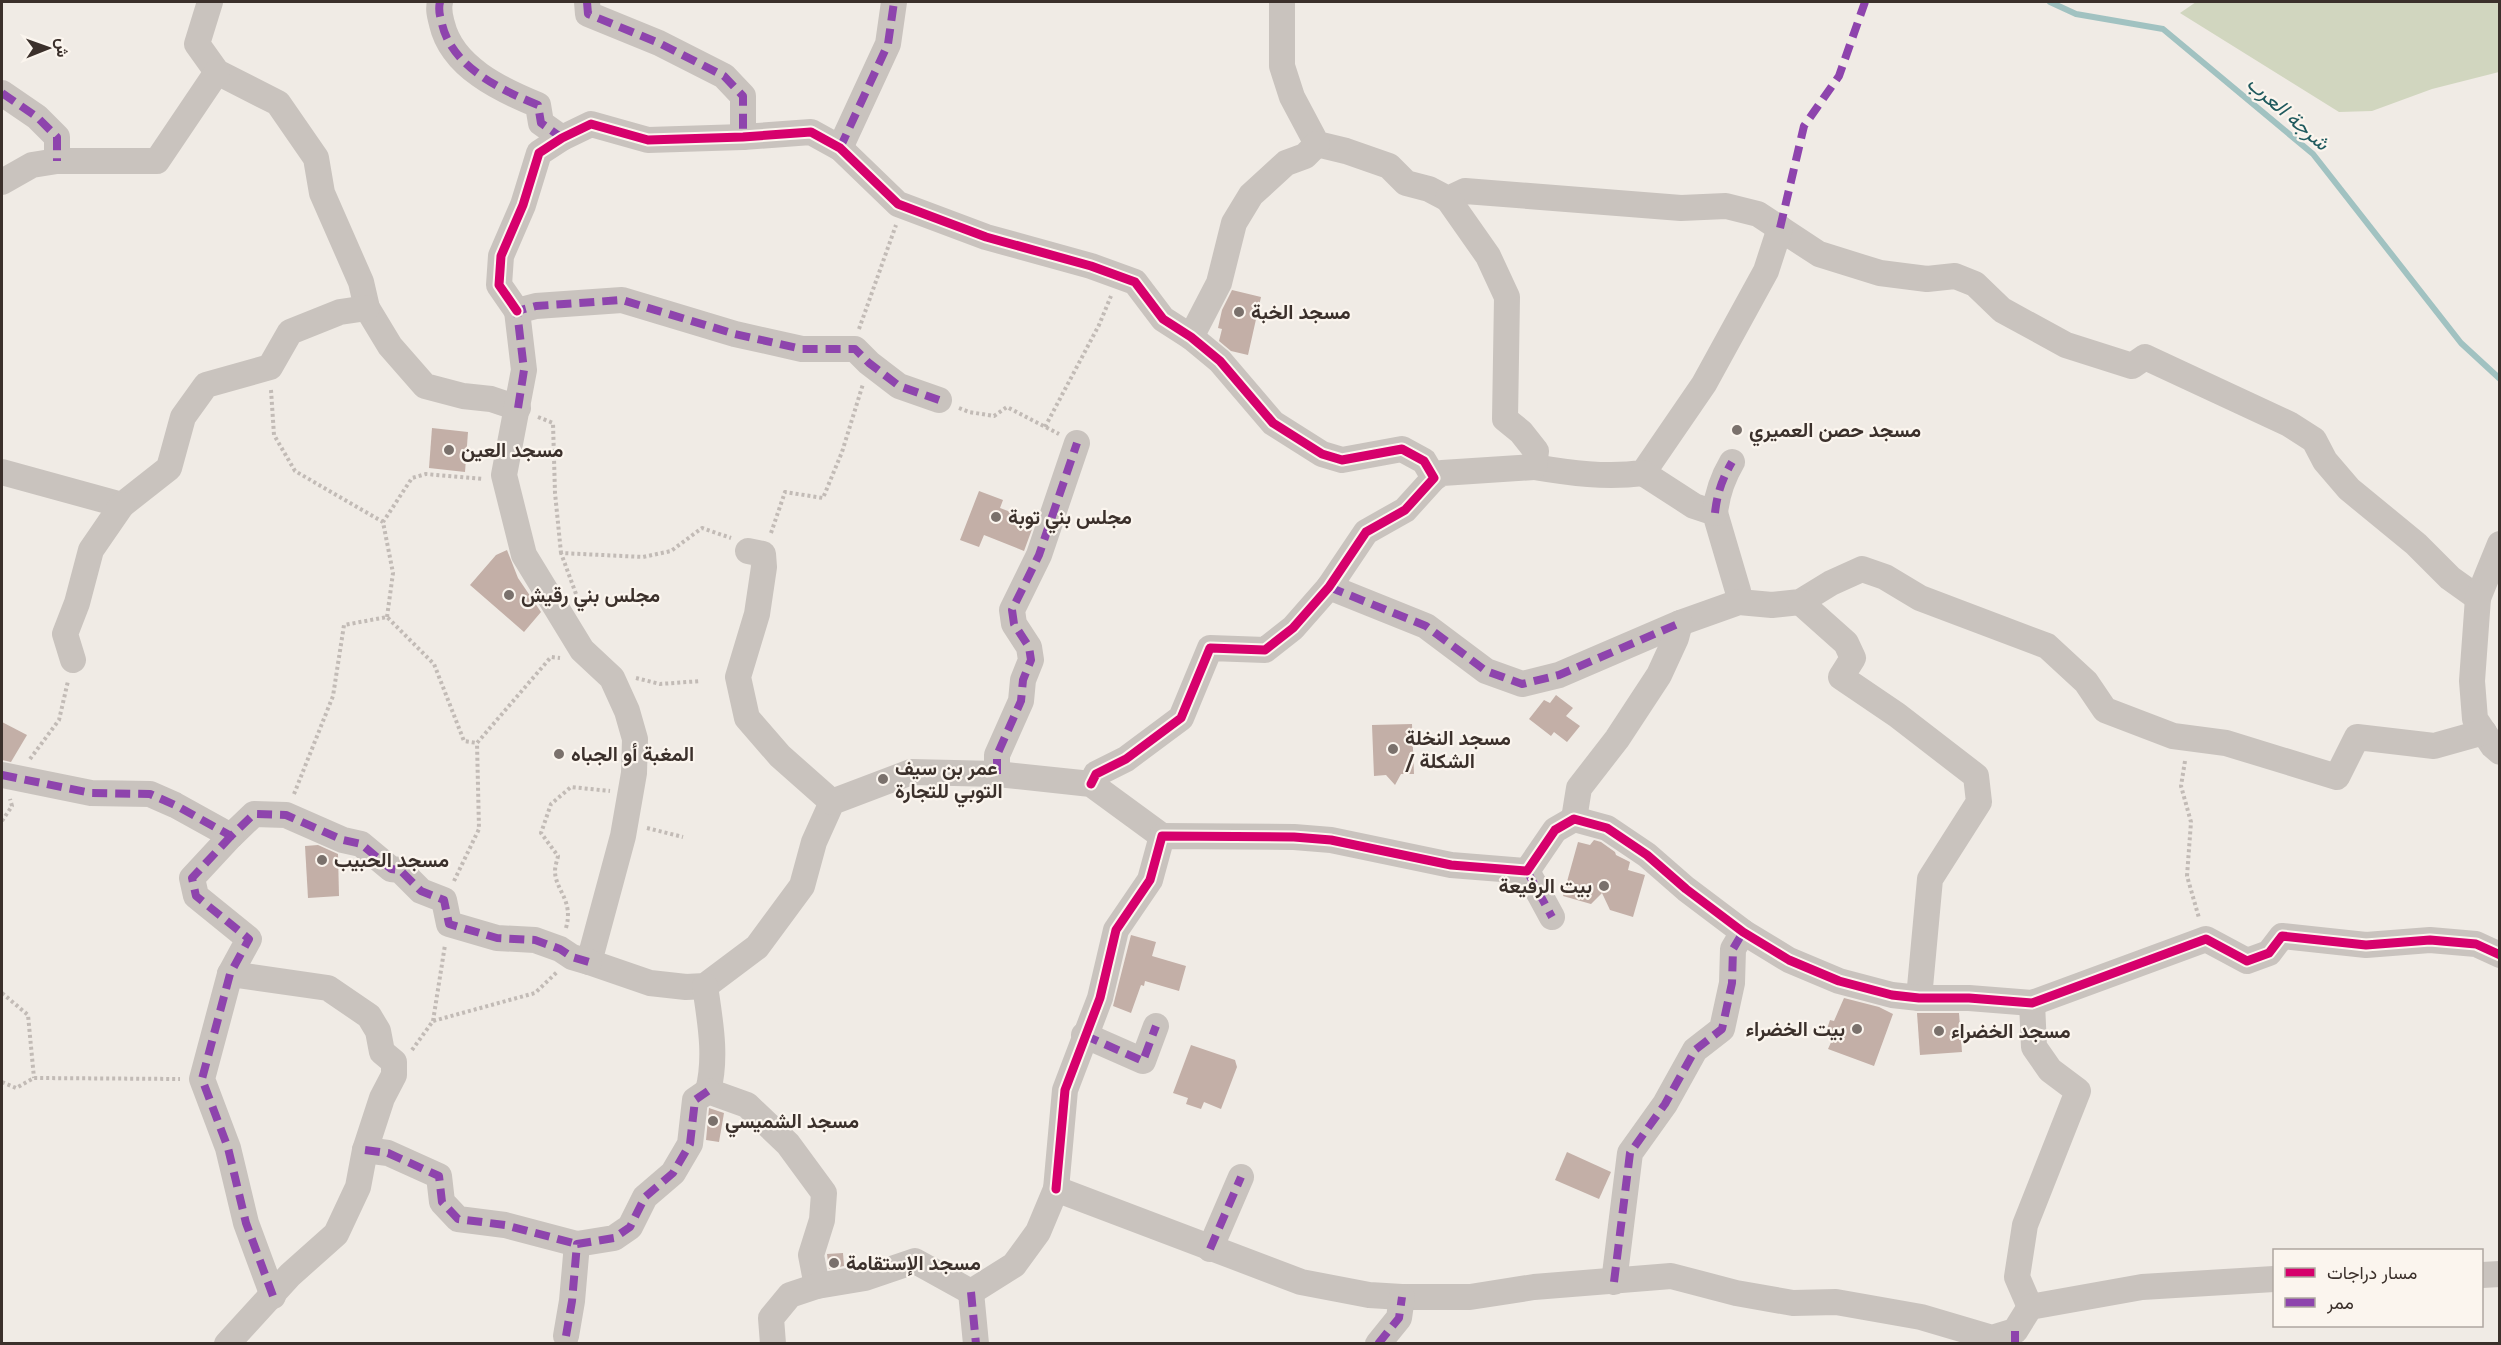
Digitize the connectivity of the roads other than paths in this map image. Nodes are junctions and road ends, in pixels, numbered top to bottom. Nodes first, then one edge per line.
1 (210, 2) edge
2 (440, 2) edge
3 (587, 2) edge
4 (894, 2) edge
5 (1282, 2) edge
6 (217, 72) junction
7 (2, 93) edge
8 (742, 137) junction
9 (562, 138) junction
10 (1317, 144) junction
11 (840, 148) junction
12 (57, 161) junction
13 (2, 182) edge
14 (1448, 199) junction
15 (1780, 228) junction
16 (367, 308) junction
17 (517, 311) junction
18 (1191, 337) junction
19 (939, 400) road end
20 (518, 408) junction
21 (1077, 443) road end
22 (1732, 462) dead end
23 (1534, 467) junction
24 (2, 472) edge
25 (1643, 473) junction
26 (1434, 477) junction
27 (122, 505) junction
28 (1715, 513) junction
29 (2499, 544) edge
30 (756, 552) road end
31 (1329, 587) junction
32 (2478, 598) junction
33 (1739, 602) junction
34 (1800, 602) junction
35 (1680, 623) junction
36 (73, 660) road end
37 (2492, 742) edge
38 (997, 774) junction
39 (9, 776) edge
40 (1091, 784) junction
41 (832, 802) junction
42 (1574, 819) junction
43 (231, 836) junction
44 (1162, 836) junction
45 (1527, 871) junction
46 (1552, 916) dead end
47 (1743, 932) junction
48 (2499, 955) edge
49 (574, 956) junction
50 (230, 974) junction
51 (705, 986) junction
52 (1919, 998) junction
53 (2032, 1003) junction
54 (1156, 1026) dead end
55 (1084, 1035) junction
56 (708, 1090) junction
57 (365, 1150) junction
58 (1241, 1177) dead end
59 (1056, 1189) junction
60 (577, 1244) junction
61 (1210, 1249) junction
62 (2499, 1274) edge
63 (2483, 1275) edge
64 (2273, 1279) edge
65 (1614, 1282) junction
66 (817, 1286) junction
67 (972, 1292) junction
68 (273, 1296) junction
69 (1402, 1297) junction
70 (2030, 1307) junction
71 (566, 1336) dead end
72 (2015, 1337) edge
73 (227, 1344) edge
74 (773, 1344) edge
75 (976, 1344) edge
76 (1378, 1344) edge

1 - 6 street
2 - 9 street
3 - 8 street
4 - 11 street
5 - 10 street
6 - 12 street
6 - 16 street
7 - 12 street
8 - 9 street
8 - 11 street
9 - 17 street
10 - 14 street
10 - 18 street
11 - 18 street
12 - 13 street
14 - 15 street
14 - 23 street
15 - 25 street
15 - 32 street
16 - 20 street
16 - 27 street
17 - 19 street
17 - 20 street
18 - 26 street
20 - 49 street
21 - 38 street
22 - 28 street
23 - 25 street
23 - 26 street
24 - 27 street
25 - 28 street
26 - 31 street
27 - 36 street
28 - 33 street
29 - 32 street
30 - 41 street
31 - 35 street
31 - 40 street
32 - 37 street
33 - 34 street
33 - 35 street
34 - 37 street
34 - 52 street
35 - 42 street
38 - 40 street
38 - 41 street
39 - 43 street
40 - 44 street
41 - 51 street
42 - 45 street
42 - 47 street
43 - 49 street
43 - 50 street
44 - 45 street
44 - 55 street
45 - 46 street
47 - 52 street
47 - 65 street
48 - 53 street
49 - 51 street
50 - 57 street
50 - 68 street
51 - 56 street
52 - 53 street
53 - 70 street
54 - 55 street
55 - 59 street
56 - 60 street
56 - 66 street
57 - 60 street
57 - 68 street
58 - 61 street
59 - 61 street
59 - 67 street
60 - 71 street
61 - 69 street
62 - 63 street
64 - 70 street
65 - 69 street
65 - 72 street
66 - 67 street
66 - 74 street
67 - 75 street
68 - 73 street
69 - 76 street
70 - 72 street

